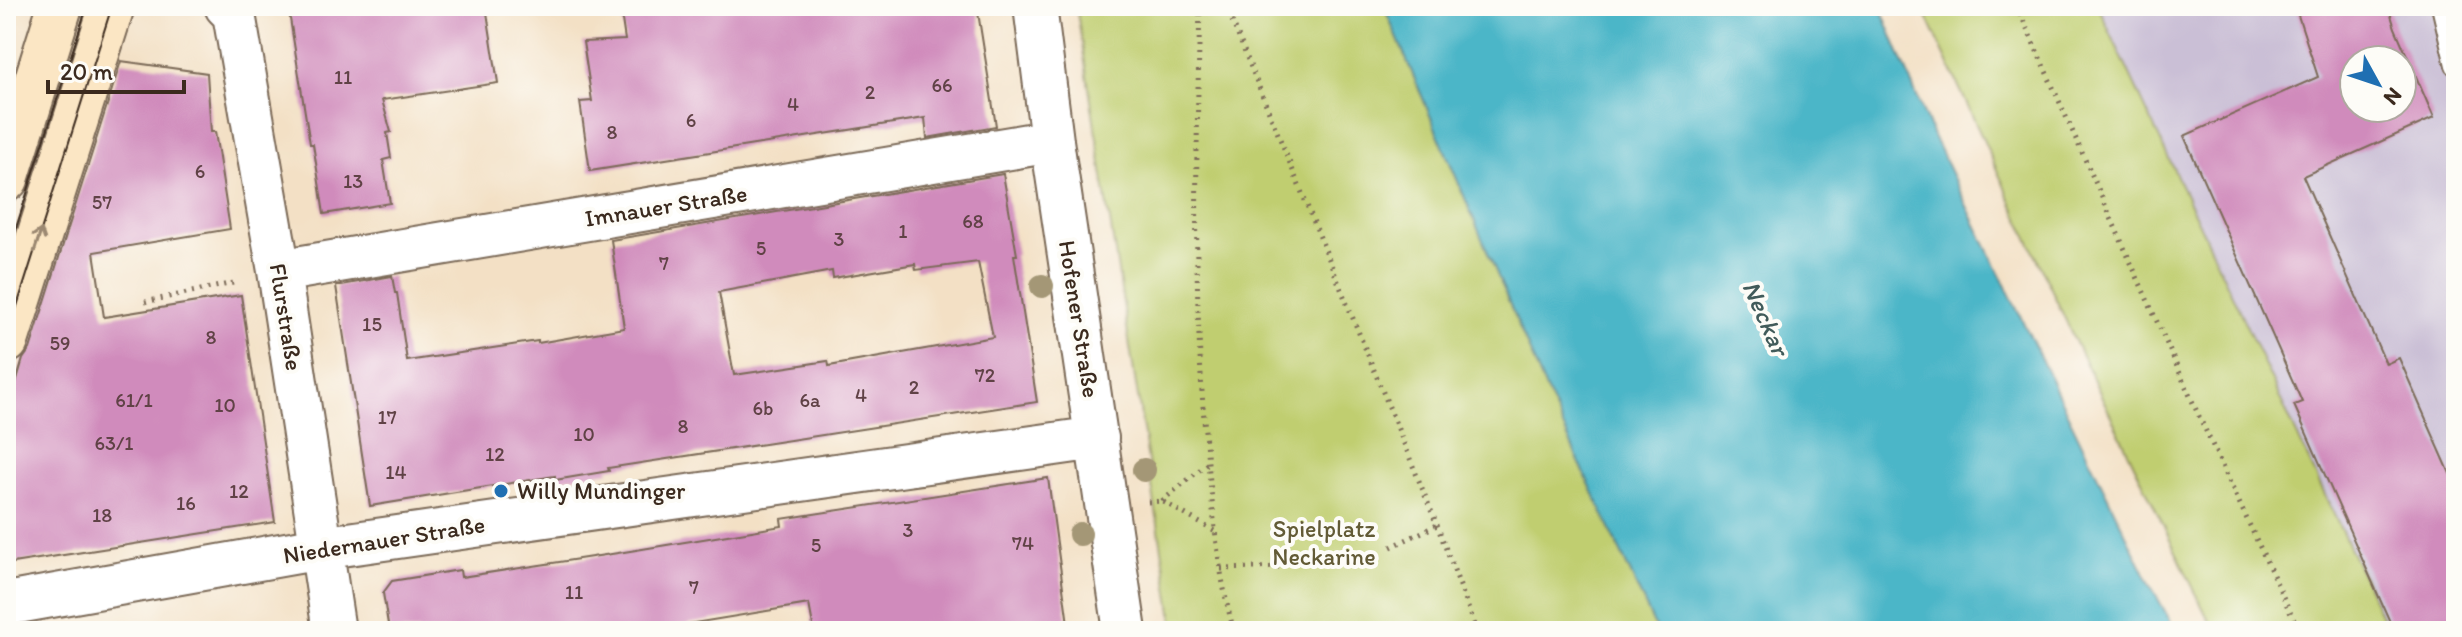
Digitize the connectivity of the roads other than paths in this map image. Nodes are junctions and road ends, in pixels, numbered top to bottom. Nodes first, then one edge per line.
1 (60, 6) edge
2 (112, 6) edge
3 (226, 6) edge
4 (1035, 6) edge
5 (2442, 6) edge
6 (2456, 65) edge
7 (1052, 141) junction
8 (6, 179) edge
9 (279, 271) junction
10 (6, 341) edge
11 (1097, 438) junction
12 (320, 548) junction
13 (6, 604) edge
14 (334, 631) edge
15 (1125, 631) edge

1 - 8 main road
10 -> 2 main road
3 - 9 street, Flurstraße
4 - 7 street, Hofener Straße
5 - 6 lane
7 - 9 street, Imnauer Straße
7 - 11 street, Hofener Straße
9 - 12 street, Flurstraße
11 - 12 street, Niedernauer Straße
11 - 15 street, Hofener Straße
12 - 13 street, Niedernauer Straße
12 - 14 street, Flurstraße

